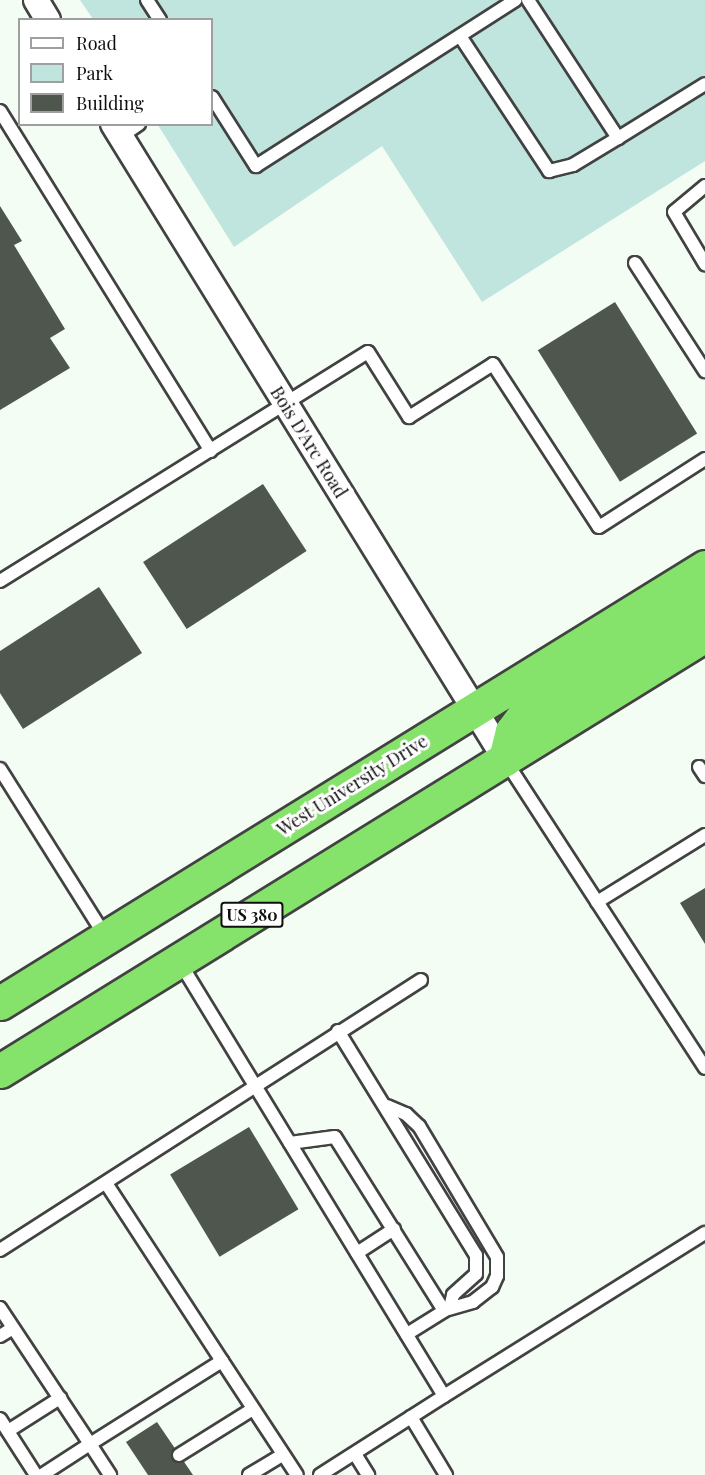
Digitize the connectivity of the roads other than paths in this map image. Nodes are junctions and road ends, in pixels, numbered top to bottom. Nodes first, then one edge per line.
1 (36, 0) edge
2 (147, 0) edge
3 (516, 0) edge
4 (528, 0) edge
5 (47, 18) edge
6 (159, 18) edge
7 (460, 36) junction
8 (705, 84) edge
9 (213, 99) edge
10 (0, 111) edge
11 (124, 128) edge
12 (618, 138) junction
13 (705, 186) edge
14 (635, 263) dead end
15 (705, 264) edge
16 (705, 371) edge
17 (286, 405) junction
18 (211, 451) junction
19 (705, 459) edge
20 (705, 567) edge
21 (0, 581) edge
22 (705, 600) edge
23 (705, 635) edge
24 (474, 709) junction
25 (505, 759) junction
26 (0, 769) edge
27 (705, 835) edge
28 (597, 902) junction
29 (107, 938) junction
30 (178, 960) junction
31 (421, 980) dead end
32 (0, 1003) edge
33 (338, 1031) junction
34 (704, 1064) edge
35 (0, 1071) edge
36 (254, 1084) junction
37 (387, 1106) junction
38 (290, 1143) junction
39 (106, 1183) junction
40 (394, 1229) junction
41 (705, 1233) edge
42 (0, 1250) edge
43 (357, 1253) junction
44 (0, 1308) edge
45 (447, 1309) junction
46 (13, 1328) junction
47 (407, 1334) junction
48 (0, 1336) edge
49 (222, 1361) junction
50 (444, 1396) junction
51 (60, 1398) junction
52 (253, 1409) junction
53 (411, 1417) junction
54 (0, 1419) edge
55 (8, 1431) junction
56 (90, 1444) junction
57 (355, 1454) junction
58 (179, 1455) dead end
59 (282, 1455) junction
60 (443, 1474) edge
61 (36, 1475) edge
62 (42, 1475) edge
63 (110, 1475) edge
64 (249, 1475) edge
65 (297, 1475) edge
66 (320, 1475) edge
67 (368, 1475) edge

1 - 5 street
2 - 6 lane
3 - 7 lane
4 - 12 lane
7 - 9 lane
7 - 12 lane
8 - 12 lane
10 - 18 lane
11 - 17 street, Bois D'Arc Road
13 - 15 lane
14 - 16 lane
17 - 18 lane
17 - 19 lane
17 - 24 street, Bois D'Arc Road
18 - 21 lane
20 - 24 highway, West University Drive
22 - 25 highway
23 - 25 highway, US 380
24 - 25 street, Bois D'Arc Road
24 - 29 highway, West University Drive
25 - 28 lane
25 - 30 highway, US 380
26 - 29 lane
27 - 28 lane
28 - 34 lane
29 - 32 highway, West University Drive
30 - 35 highway, US 380
30 - 36 lane
31 - 33 lane
33 - 36 lane
33 - 37 lane
36 - 38 lane
36 - 39 lane
37 - 45 lane
37 - 45 lane
38 - 40 lane
38 - 43 lane
39 - 42 lane
39 - 49 lane
40 - 43 lane
40 - 45 lane
41 - 50 lane
43 - 47 lane
44 - 46 lane
45 - 47 lane
46 - 48 lane
46 - 51 lane
47 - 50 lane
49 - 52 lane
49 - 56 lane
50 - 53 lane
51 - 55 lane
51 - 56 lane
52 - 58 lane
52 - 59 lane
53 - 57 lane
53 - 60 lane
54 - 55 lane
55 - 61 lane
56 - 62 lane
56 - 63 lane
57 - 66 lane
57 - 67 lane
59 - 64 lane
59 - 65 lane

